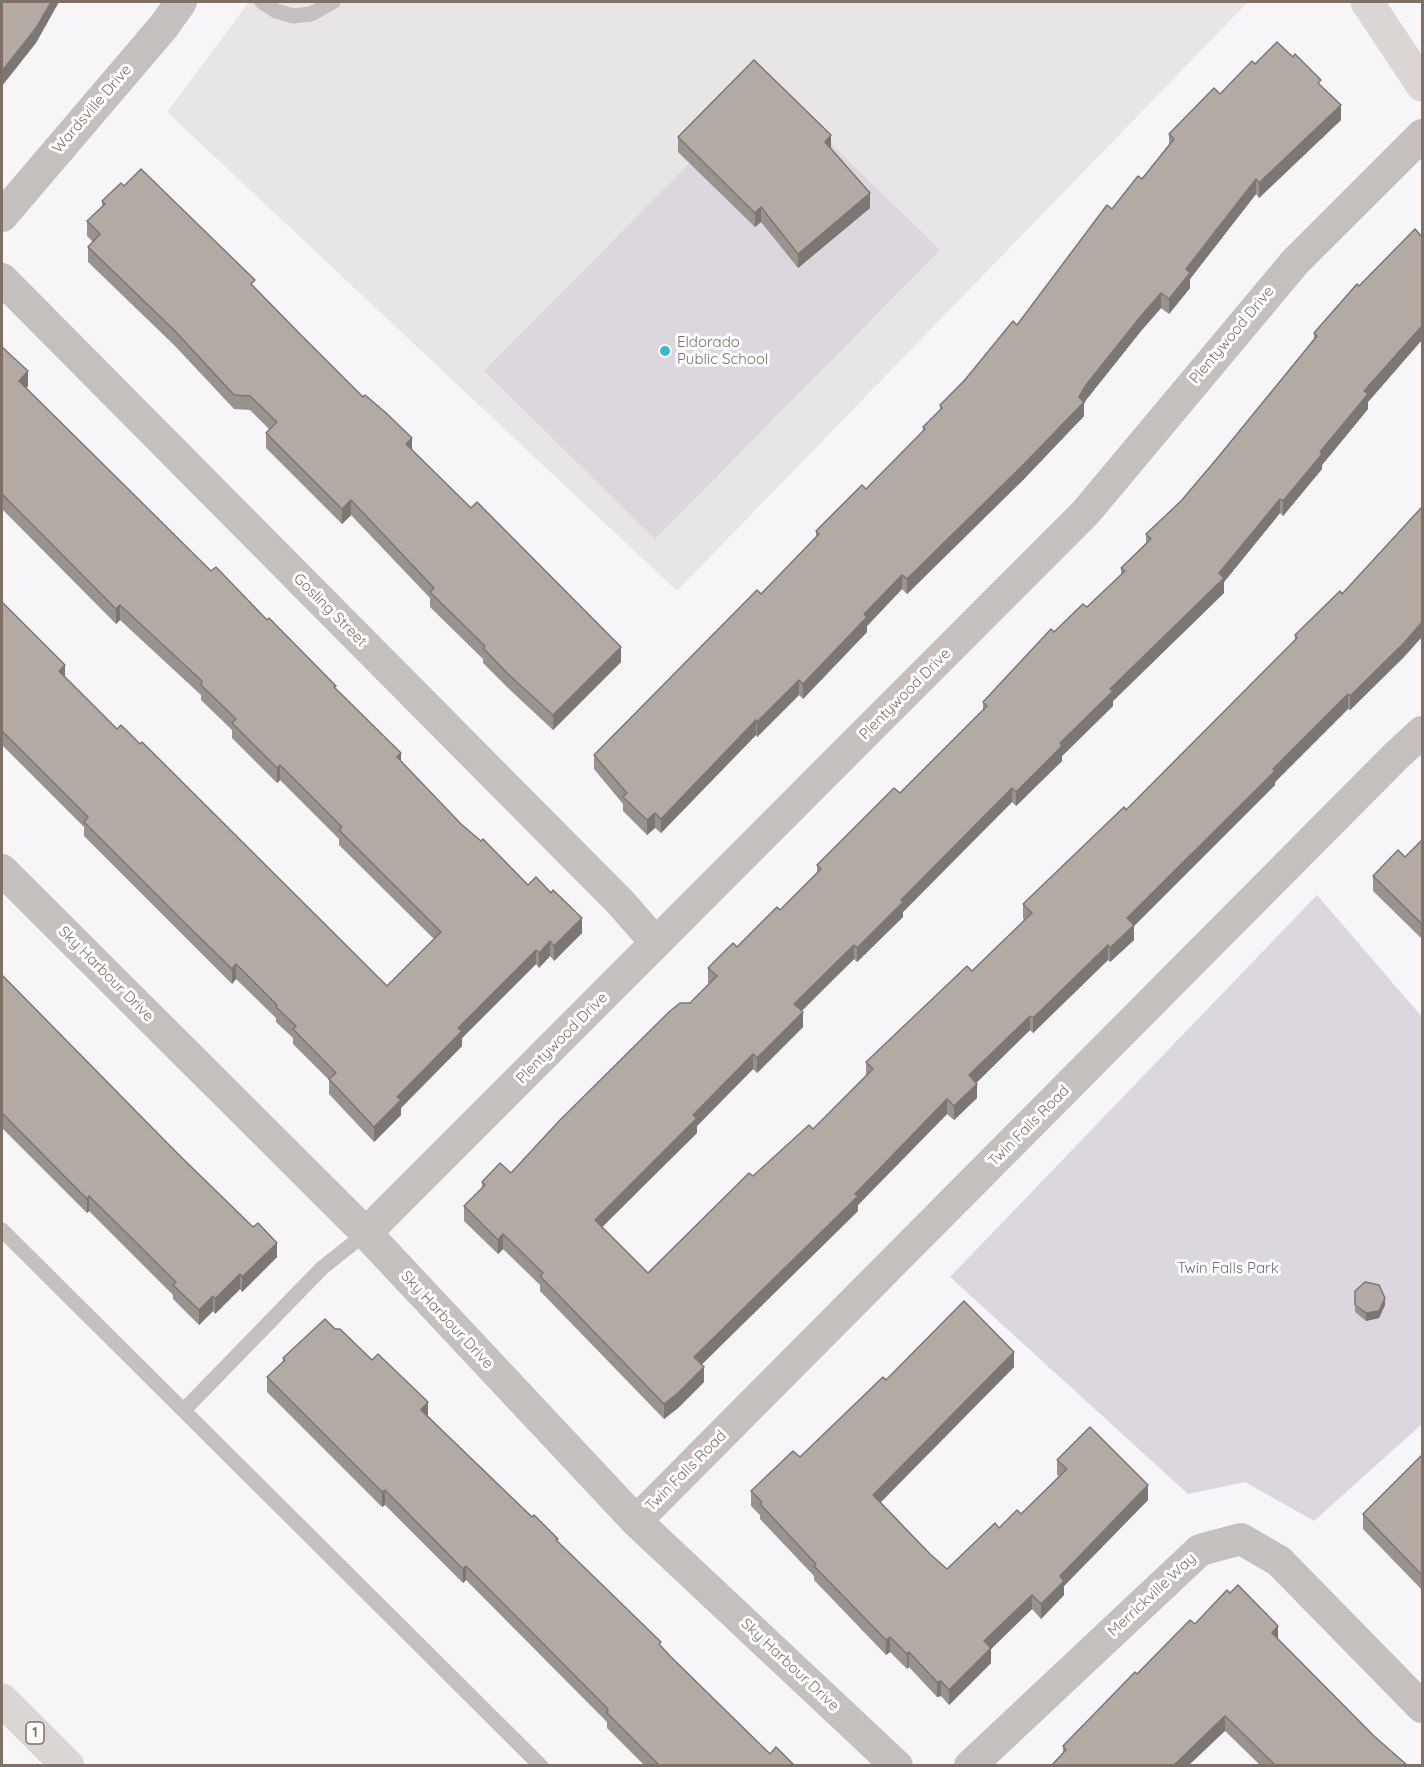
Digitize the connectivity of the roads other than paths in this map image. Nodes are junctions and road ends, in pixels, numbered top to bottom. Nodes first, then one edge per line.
1 (181, 2) edge
2 (262, 2) edge
3 (333, 2) edge
4 (1367, 2) edge
5 (1422, 85) edge
6 (1422, 135) edge
7 (2, 216) edge
8 (2, 279) edge
9 (1422, 732) edge
10 (2, 870) edge
11 (656, 943) junction
12 (2, 1230) edge
13 (366, 1233) junction
14 (184, 1410) junction
15 (636, 1521) junction
16 (2, 1700) edge
17 (1422, 1707) edge
18 (68, 1766) edge
19 (541, 1766) edge
20 (897, 1766) edge
21 (970, 1766) edge

1 - 7 street, Wardsville Drive
2 - 3 lane
4 - 5 street
6 - 11 street, Plentywood Drive
8 - 11 street, Gosling Street
9 - 15 street, Twin Falls Road
10 - 13 street, Sky Harbour Drive
11 - 13 street, Plentywood Drive
12 - 14 lane
13 - 14 lane
13 - 15 street, Sky Harbour Drive
14 - 19 lane
15 - 20 street, Sky Harbour Drive
16 - 18 street, 1
17 - 21 street, Merrickville Way

